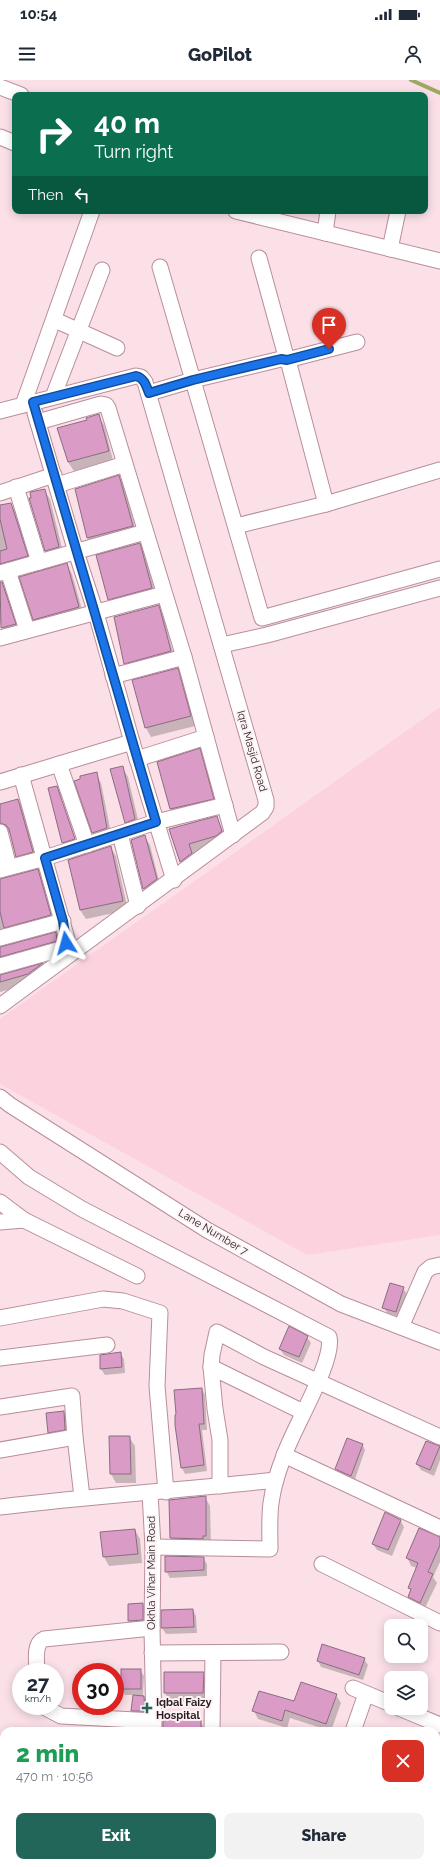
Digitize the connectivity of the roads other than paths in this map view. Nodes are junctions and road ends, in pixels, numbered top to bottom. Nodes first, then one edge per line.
1 (0, 87) edge
2 (13, 92) edge
3 (0, 137) edge
4 (12, 142) edge
5 (91, 214) edge
6 (248, 214) edge
7 (328, 214) edge
8 (397, 214) edge
9 (325, 233) junction
10 (390, 249) junction
11 (259, 258) dead end
12 (440, 261) edge
13 (160, 267) dead end
14 (102, 270) dead end
15 (54, 320) junction
16 (79, 332) junction
17 (357, 342) dead end
18 (117, 348) dead end
19 (287, 360) junction
20 (193, 380) junction
21 (149, 393) junction
22 (53, 397) junction
23 (28, 404) junction
24 (0, 411) edge
25 (38, 422) junction
26 (125, 464) junction
27 (440, 470) edge
28 (55, 480) junction
29 (16, 487) junction
30 (0, 493) edge
31 (326, 504) junction
32 (236, 526) junction
33 (145, 532) junction
34 (76, 552) junction
35 (39, 562) junction
36 (440, 569) edge
37 (4, 572) edge
38 (440, 588) edge
39 (164, 594) junction
40 (96, 613) junction
41 (27, 630) junction
42 (0, 638) edge
43 (222, 645) junction
44 (184, 657) junction
45 (113, 676) junction
46 (206, 737) junction
47 (132, 742) junction
48 (137, 759) junction
49 (59, 764) junction
50 (21, 775) junction
51 (0, 782) edge
52 (225, 805) junction
53 (156, 822) junction
54 (0, 832) edge
55 (120, 834) junction
56 (233, 835) junction
57 (87, 844) junction
58 (45, 858) junction
59 (5, 869) edge
60 (174, 880) junction
61 (138, 906) junction
62 (63, 921) junction
63 (1, 934) edge
64 (0, 966) edge
65 (0, 1006) edge
66 (0, 1097) edge
67 (0, 1152) edge
68 (0, 1202) edge
69 (24, 1220) junction
70 (0, 1222) edge
71 (440, 1266) edge
72 (137, 1276) dead end
73 (0, 1318) edge
74 (401, 1327) junction
75 (440, 1342) edge
76 (107, 1345) dead end
77 (0, 1358) edge
78 (212, 1367) junction
79 (318, 1380) junction
80 (0, 1407) edge
81 (303, 1412) junction
82 (440, 1436) edge
83 (75, 1437) junction
84 (0, 1450) edge
85 (284, 1455) junction
86 (276, 1480) junction
87 (220, 1486) junction
88 (166, 1492) junction
89 (150, 1493) junction
90 (82, 1497) junction
91 (0, 1507) edge
92 (440, 1528) edge
93 (153, 1548) junction
94 (322, 1564) dead end
95 (440, 1623) edge
96 (152, 1628) junction
97 (281, 1652) dead end
98 (152, 1653) junction
99 (212, 1653) junction
100 (37, 1663) edge
101 (353, 1688) dead end
102 (366, 1694) junction
103 (384, 1701) edge
104 (59, 1715) edge
105 (416, 1715) edge
106 (440, 1725) edge
107 (154, 1726) edge
108 (212, 1727) edge
109 (354, 1727) edge

1 - 2 street
3 - 4 street
5 - 15 street
6 - 9 street
7 - 9 street
8 - 10 street
9 - 10 street
10 - 12 street
11 - 19 street
13 - 20 street
14 - 16 street
15 - 16 street
15 - 23 street
16 - 18 street
16 - 22 street
17 - 19 street
19 - 20 street
19 - 31 street
20 - 21 street
20 - 32 street
21 - 22 street, Iqra Masjid Road
21 - 43 street, Iqra Masjid Road
22 - 23 street
23 - 24 street
23 - 25 street
25 - 26 street
25 - 28 street
26 - 28 street
26 - 33 street
27 - 31 street
28 - 29 street
28 - 34 street
29 - 30 street
29 - 35 street
31 - 32 street
32 - 36 street
33 - 34 street
33 - 39 street
34 - 35 street
34 - 40 street
35 - 37 street
37 - 41 street
38 - 43 street
39 - 40 street
39 - 44 street
40 - 41 street
40 - 45 street
41 - 42 street
43 - 56 street, Iqra Masjid Road
44 - 45 street
44 - 46 street
45 - 47 street
46 - 48 street
46 - 52 street
47 - 48 street
47 - 49 street
48 - 53 street
49 - 50 street
49 - 57 street
50 - 51 street
50 - 58 street
52 - 53 street
52 - 56 street
53 - 55 street
53 - 60 street
54 - 59 street
55 - 57 street
55 - 61 street
56 - 60 street, Iqra Masjid Road
57 - 58 street
58 - 59 street
58 - 62 street
60 - 61 street, Iqra Masjid Road
61 - 65 street, Iqra Masjid Road
62 - 63 street
62 - 64 street
66 - 74 street, Lane Number 7
67 - 79 street
68 - 69 street
69 - 70 street
69 - 72 street
71 - 74 street
73 - 88 street
74 - 75 street, Lane Number 7
76 - 77 street
78 - 79 street
78 - 81 street
78 - 87 street
79 - 81 street
79 - 82 street
80 - 83 street
81 - 85 street
83 - 84 street
83 - 90 street
85 - 86 street
85 - 92 street
86 - 87 street
86 - 93 street
87 - 88 street
88 - 89 street
89 - 90 street
89 - 93 street, Okhla Vihar Main Road
90 - 91 street
93 - 96 street, Okhla Vihar Main Road
94 - 95 street
96 - 98 street, Okhla Vihar Main Road
96 - 100 street
97 - 99 street
98 - 99 street
98 - 107 street, Okhla Vihar Main Road
99 - 108 street
101 - 102 street
102 - 103 street
102 - 109 street
104 - 107 street
105 - 106 street

